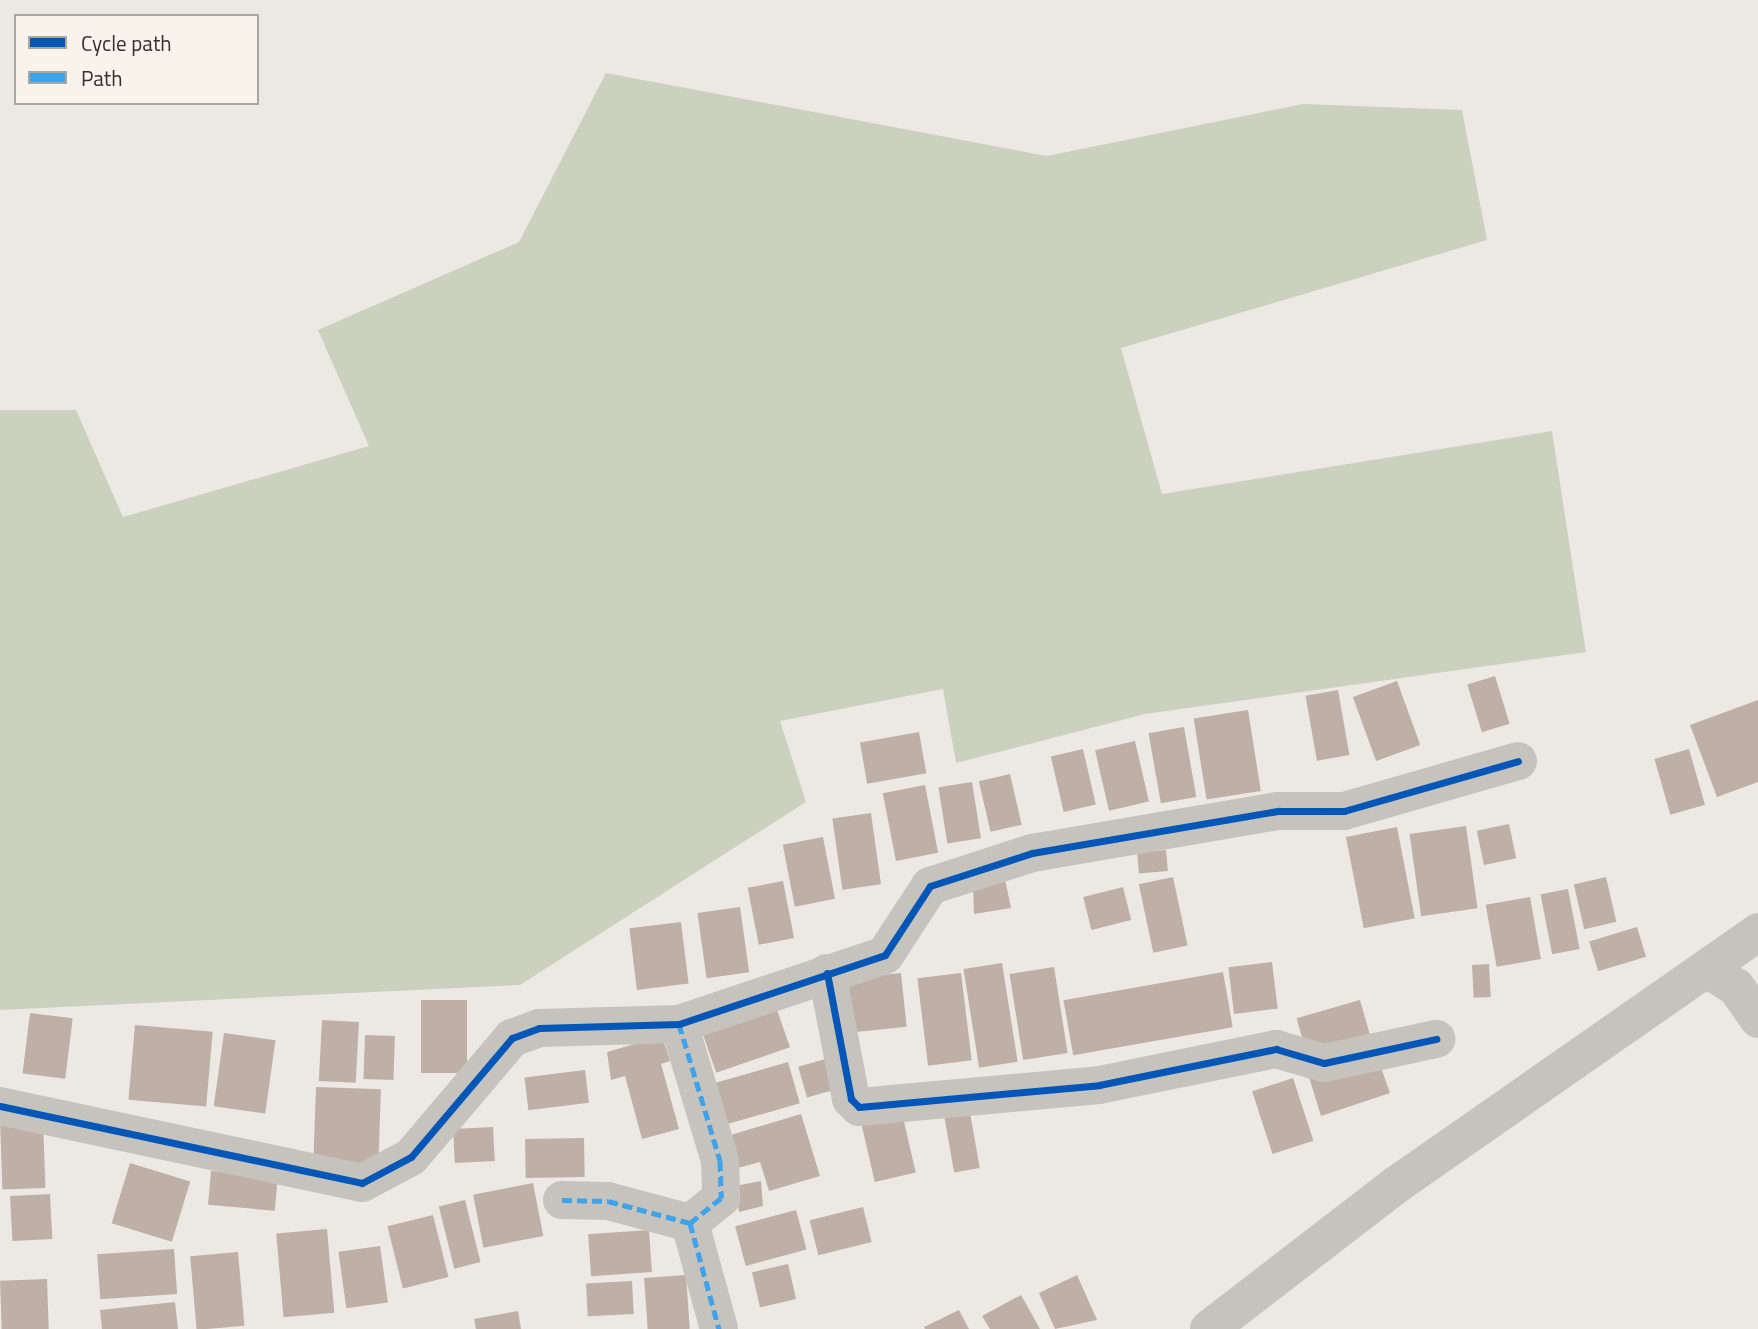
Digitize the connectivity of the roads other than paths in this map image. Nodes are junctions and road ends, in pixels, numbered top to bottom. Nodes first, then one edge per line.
1 (1518, 761) dead end
2 (1758, 932) edge
3 (827, 973) junction
4 (1721, 978) junction
5 (1758, 1020) edge
6 (679, 1024) junction
7 (1436, 1039) dead end
8 (0, 1106) edge
9 (562, 1200) dead end
10 (691, 1223) junction
11 (719, 1329) edge
12 (1209, 1329) edge

1 - 3 street
2 - 4 street
3 - 6 street
3 - 7 street
4 - 5 street
4 - 12 street
6 - 8 street
6 - 10 street
9 - 10 street
10 - 11 street

